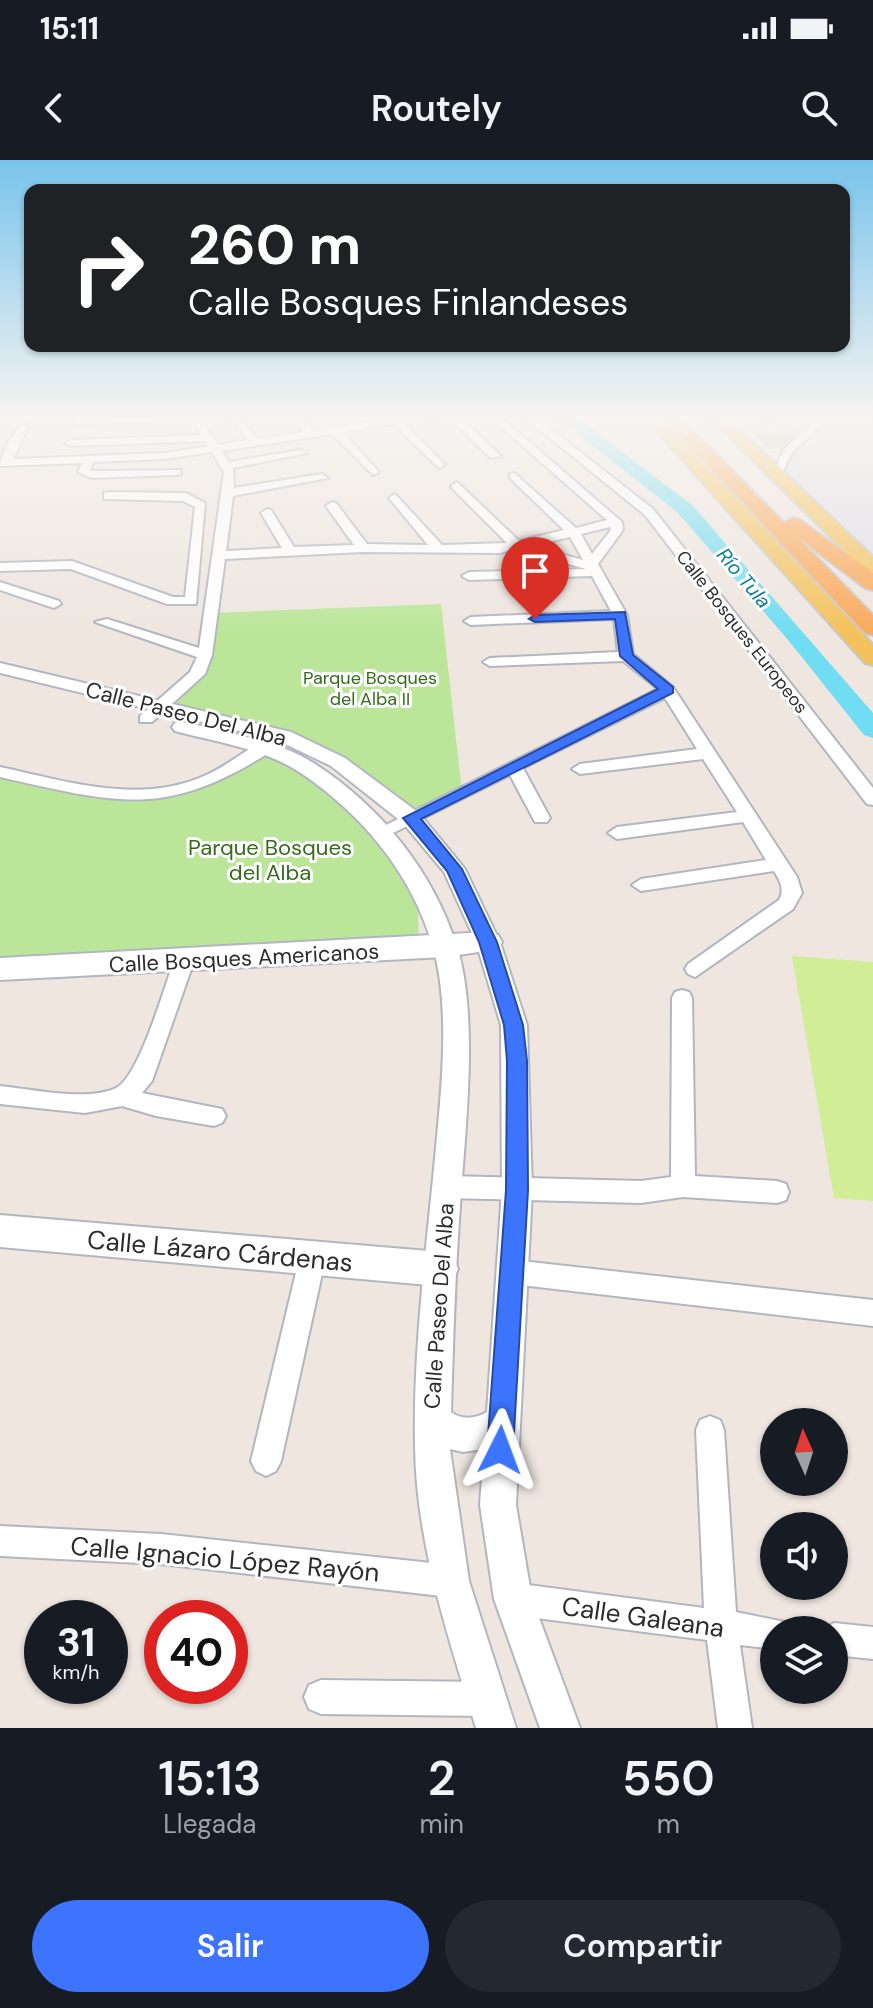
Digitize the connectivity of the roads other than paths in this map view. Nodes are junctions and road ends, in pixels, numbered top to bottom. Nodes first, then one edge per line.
1 (227, 487) edge
2 (263, 487) edge
3 (458, 487) edge
4 (526, 487) edge
5 (576, 487) edge
6 (618, 487) edge
7 (716, 487) edge
8 (738, 487) edge
9 (757, 487) edge
10 (791, 487) edge
11 (226, 493) junction
12 (108, 496) dead end
13 (395, 498) dead end
14 (332, 506) dead end
15 (267, 513) dead end
16 (616, 522) junction
17 (793, 524) junction
18 (574, 533) junction
19 (517, 546) junction
20 (363, 548) junction
21 (290, 551) junction
22 (436, 551) junction
23 (219, 555) junction
24 (0, 567) edge
25 (873, 568) edge
26 (592, 570) junction
27 (469, 576) dead end
28 (873, 583) edge
29 (0, 586) edge
30 (54, 604) dead end
31 (873, 605) edge
32 (620, 615) junction
33 (471, 621) dead end
34 (102, 622) dead end
35 (873, 628) edge
36 (199, 653) junction
37 (626, 656) junction
38 (873, 658) edge
39 (490, 662) dead end
40 (0, 668) edge
41 (0, 686) edge
42 (668, 690) junction
43 (154, 712) junction
44 (275, 742) junction
45 (708, 753) junction
46 (514, 767) junction
47 (580, 769) dead end
48 (0, 772) edge
49 (873, 800) edge
50 (748, 816) junction
51 (411, 818) junction
52 (541, 818) dead end
53 (383, 831) junction
54 (617, 833) dead end
55 (778, 864) junction
56 (641, 885) dead end
57 (488, 942) junction
58 (445, 947) junction
59 (184, 961) junction
60 (0, 969) edge
61 (695, 969) dead end
62 (682, 998) dead end
63 (0, 1095) edge
64 (122, 1097) junction
65 (214, 1116) dead end
66 (683, 1186) junction
67 (447, 1187) junction
68 (517, 1190) junction
69 (777, 1192) dead end
70 (0, 1231) edge
71 (312, 1260) junction
72 (440, 1269) junction
73 (512, 1272) junction
74 (873, 1313) edge
75 (431, 1414) junction
76 (501, 1423) junction
77 (710, 1430) dead end
78 (266, 1461) dead end
79 (0, 1541) edge
80 (450, 1581) junction
81 (513, 1599) junction
82 (721, 1628) junction
83 (760, 1632) edge
84 (848, 1640) edge
85 (873, 1643) edge
86 (321, 1697) dead end
87 (490, 1713) edge
88 (560, 1728) edge
89 (735, 1728) edge

1 - 11 street
2 - 11 street
3 - 19 street
4 - 18 street
5 - 16 street
6 - 49 street, Calle Bosques Europeos
7 - 38 main road
8 - 35 highway
9 - 17 highway
10 - 25 main road
11 - 23 street
12 - 24 street
13 - 22 street
14 - 20 street
15 - 21 street
16 - 18 street
16 - 26 street
17 - 28 highway
17 - 31 highway
18 - 19 street
18 - 26 street
19 - 22 street
19 - 26 street
20 - 21 street
20 - 22 street
21 - 23 street
23 - 36 street
26 - 27 street
26 - 32 street
29 - 30 street
32 - 33 street
32 - 37 street
34 - 36 street
36 - 43 street
37 - 39 street
37 - 42 street
40 - 43 street, Calle Paseo Del Alba
41 - 43 street, Calle Paseo Del Alba
42 - 45 street
42 - 46 street
43 - 44 street, Calle Paseo Del Alba
44 - 48 street
44 - 51 street, Calle Paseo Del Alba
44 - 53 street, Calle Paseo Del Alba
45 - 47 street
45 - 50 street
46 - 51 street
46 - 52 street
50 - 54 street
50 - 55 street
51 - 53 street
51 - 57 street, Calle Paseo Del Alba
53 - 58 street, Calle Paseo Del Alba
55 - 56 street
55 - 61 street
57 - 58 main road, Calle Bosques Americanos
57 - 68 street, Calle Paseo Del Alba
58 - 59 main road, Calle Bosques Americanos
58 - 67 street, Calle Paseo Del Alba
59 - 60 main road, Calle Bosques Americanos
59 - 64 street
62 - 66 street
63 - 64 street
64 - 65 street
66 - 68 street
66 - 69 street
67 - 68 street
67 - 72 street, Calle Paseo Del Alba
68 - 73 street, Calle Paseo Del Alba
70 - 71 main road, Calle Lázaro Cárdenas
71 - 72 main road, Calle Lázaro Cárdenas
71 - 78 street
72 - 75 street, Calle Paseo Del Alba
73 - 74 street
73 - 76 street, Calle Paseo Del Alba
75 - 76 street
75 - 80 street, Calle Paseo Del Alba
76 - 81 street, Calle Paseo Del Alba
77 - 82 street
79 - 80 street, Calle Ignacio López Rayón
80 - 87 street, Calle Paseo Del Alba
81 - 82 street, Calle Galeana
81 - 88 street, Calle Paseo Del Alba
82 - 83 street, Calle Galeana
82 - 89 street
84 - 85 street
86 - 87 street

